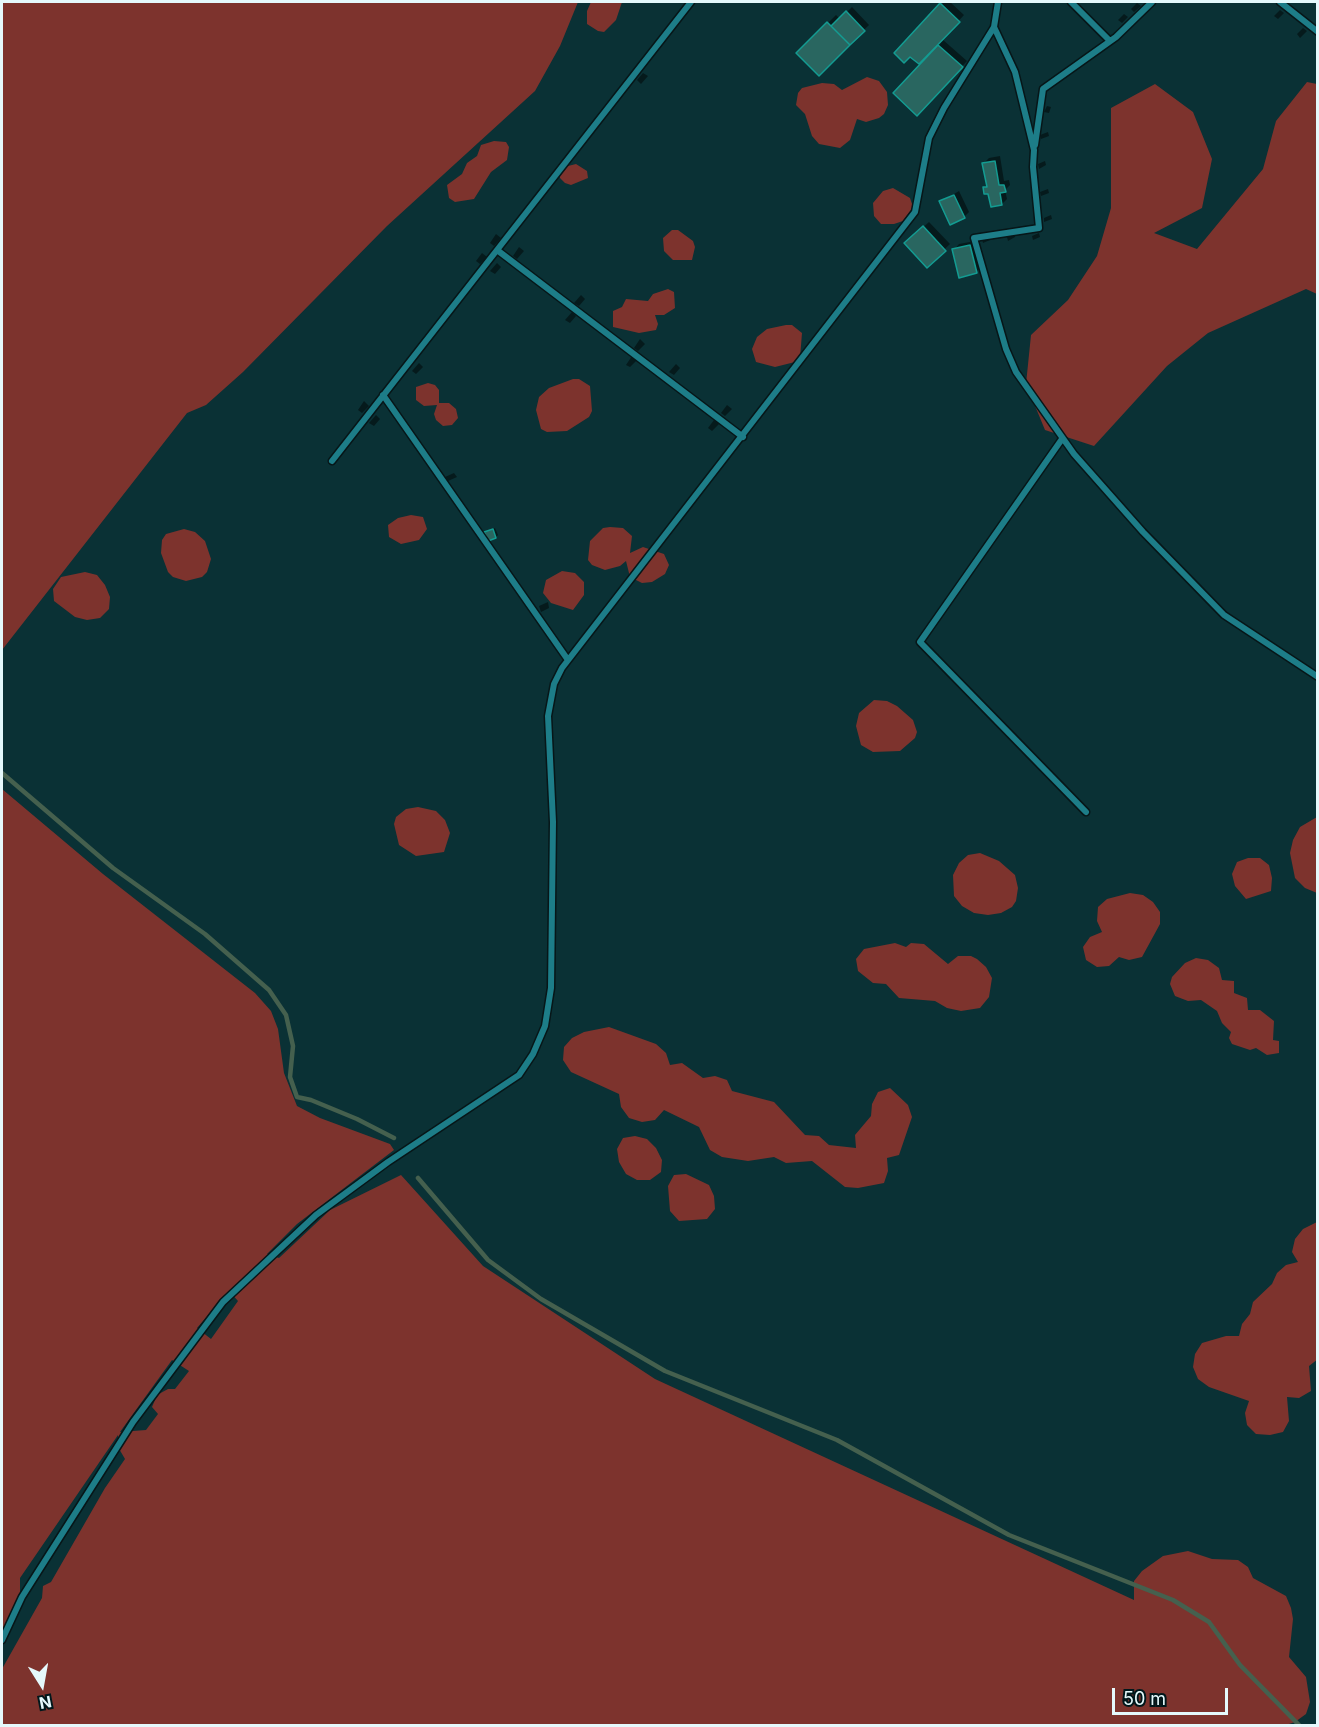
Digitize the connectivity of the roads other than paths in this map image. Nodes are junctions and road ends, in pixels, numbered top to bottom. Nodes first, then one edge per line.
1 (691, 2) edge
2 (998, 2) edge
3 (1071, 2) edge
4 (1152, 2) edge
5 (1280, 2) edge
6 (994, 27) junction
7 (1317, 32) edge
8 (1110, 41) junction
9 (1034, 150) junction
10 (497, 250) junction
11 (383, 395) junction
12 (743, 437) junction
13 (1062, 439) junction
14 (332, 461) dead end
15 (568, 660) junction
16 (1317, 677) edge
17 (1086, 812) dead end
18 (2, 1640) edge

1 - 10 lane
2 - 6 lane
3 - 8 lane
4 - 8 lane
5 - 7 lane
6 - 9 lane
6 - 12 lane
8 - 9 lane
9 - 13 lane
10 - 11 lane
10 - 12 lane
11 - 14 lane
11 - 15 lane
12 - 15 lane
13 - 16 lane
13 - 17 lane
15 - 18 lane

